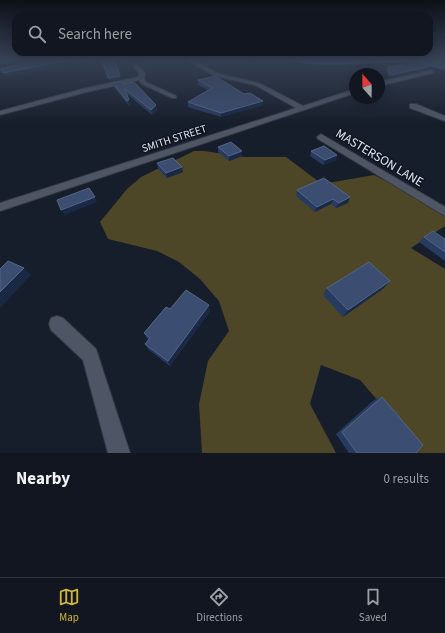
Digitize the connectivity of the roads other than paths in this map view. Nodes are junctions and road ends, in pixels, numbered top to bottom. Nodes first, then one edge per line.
1 (131, 80) edge
2 (142, 80) edge
3 (238, 80) edge
4 (396, 80) edge
5 (385, 83) edge
6 (349, 93) edge
7 (174, 97) dead end
8 (413, 106) dead end
9 (302, 108) junction
10 (0, 113) edge
11 (445, 119) edge
12 (321, 137) dead end
13 (0, 207) edge
14 (445, 212) edge
15 (58, 324) dead end
16 (119, 453) edge

1 - 10 street
2 - 7 street
3 - 9 street
4 - 5 street
6 - 9 street, SMITH STREET
8 - 11 street
9 - 13 street, SMITH STREET
12 - 14 street, MASTERSON LANE
15 - 16 street

